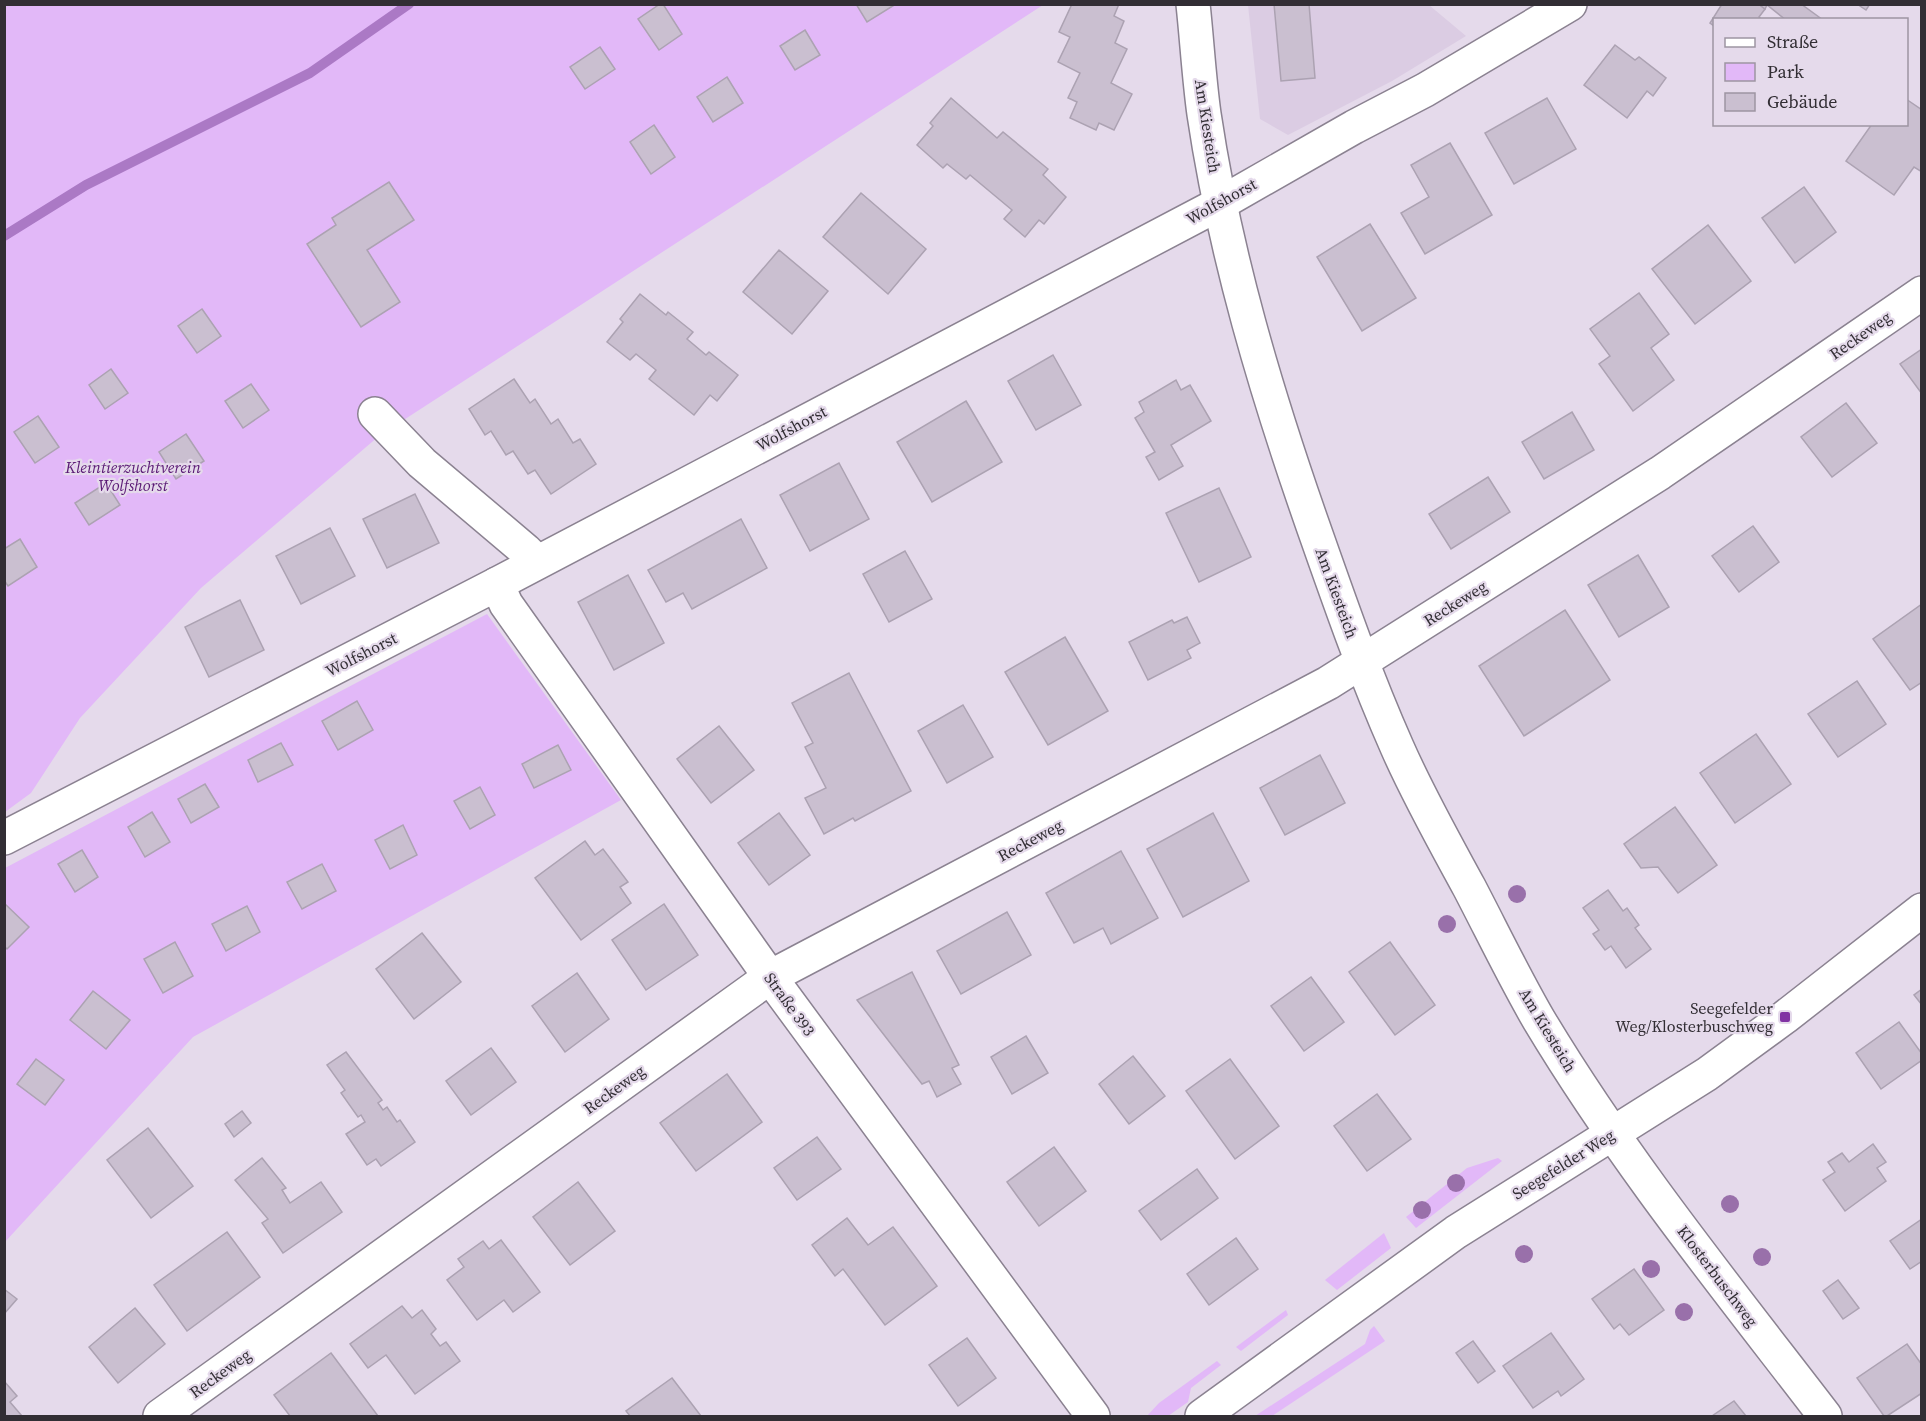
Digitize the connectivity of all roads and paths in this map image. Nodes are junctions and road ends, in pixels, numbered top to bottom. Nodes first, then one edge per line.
1 (1193, 4) edge
2 (1570, 4) edge
3 (1221, 202) junction
4 (1922, 293) edge
5 (375, 414) dead end
6 (537, 562) junction
7 (497, 584) junction
8 (1362, 662) junction
9 (4, 838) edge
10 (1922, 910) edge
11 (770, 977) junction
12 (1613, 1133) junction
13 (160, 1416) edge
14 (1093, 1416) edge
15 (1202, 1416) edge
16 (1825, 1416) edge

1 - 3 street, Am Kiesteich
2 - 3 street, Wolfshorst
3 - 6 street, Wolfshorst
3 - 8 street, Am Kiesteich
4 - 8 street, Reckeweg
5 - 6 street
6 - 7 street, Wolfshorst
7 - 9 street, Wolfshorst
7 - 11 street, Straße 393
8 - 11 street, Reckeweg
8 - 12 street, Am Kiesteich
10 - 12 street, Seegefelder Weg
11 - 13 street, Reckeweg
11 - 14 street, Straße 393
12 - 15 street, Seegefelder Weg
12 - 16 street, Klosterbuschweg

